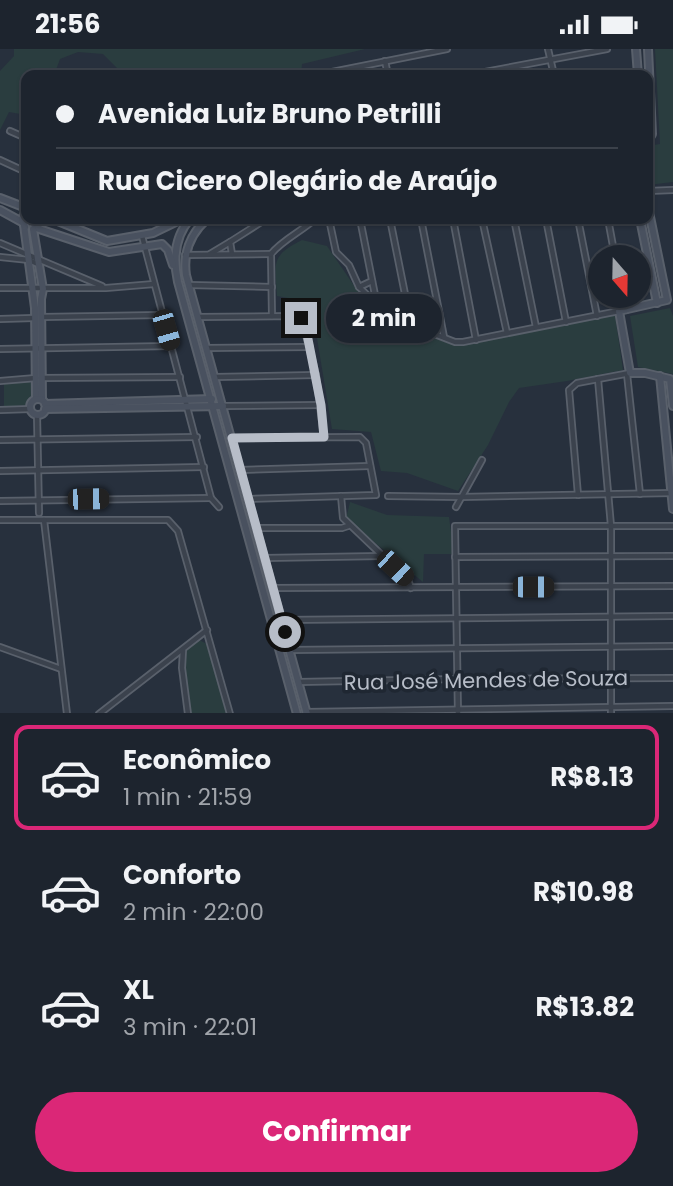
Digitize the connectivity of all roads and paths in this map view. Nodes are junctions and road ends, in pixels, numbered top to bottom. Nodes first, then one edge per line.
1 (447, 49) edge
2 (548, 49) edge
3 (607, 49) edge
4 (636, 49) edge
5 (648, 49) edge
6 (551, 59) junction
7 (385, 61) junction
8 (341, 70) edge
9 (387, 70) edge
10 (495, 70) edge
11 (553, 70) edge
12 (638, 70) edge
13 (648, 70) edge
14 (10, 131) dead end
15 (21, 136) edge
16 (0, 160) edge
17 (21, 170) edge
18 (673, 190) edge
19 (653, 191) edge
20 (0, 198) edge
21 (21, 207) edge
22 (0, 210) edge
23 (21, 222) edge
24 (23, 224) edge
25 (25, 224) edge
26 (38, 224) edge
27 (65, 224) edge
28 (172, 224) edge
29 (187, 224) edge
30 (201, 224) edge
31 (258, 224) edge
32 (310, 224) edge
33 (330, 224) edge
34 (361, 224) edge
35 (391, 224) edge
36 (422, 224) edge
37 (454, 224) edge
38 (483, 224) edge
39 (515, 224) edge
40 (546, 224) edge
41 (579, 224) edge
42 (609, 224) edge
43 (641, 224) edge
44 (652, 224) edge
45 (35, 229) junction
46 (142, 236) junction
47 (230, 242) junction
48 (2, 244) edge
49 (613, 245) edge
50 (146, 246) junction
51 (232, 254) junction
52 (271, 254) junction
53 (186, 255) junction
54 (208, 255) junction
55 (0, 257) edge
56 (28, 257) junction
57 (37, 262) junction
58 (176, 272) junction
59 (69, 273) junction
60 (372, 281) junction
61 (153, 284) junction
62 (189, 285) junction
63 (272, 286) junction
64 (359, 287) junction
65 (0, 288) edge
66 (33, 288) junction
67 (106, 288) junction
68 (43, 289) junction
69 (70, 289) junction
70 (670, 300) edge
71 (657, 303) junction
72 (377, 306) junction
73 (622, 308) edge
74 (622, 311) junction
75 (162, 315) junction
76 (272, 316) junction
77 (597, 316) junction
78 (198, 317) junction
79 (38, 318) junction
80 (0, 319) edge
81 (566, 322) junction
82 (411, 325) junction
83 (536, 327) junction
84 (202, 330) junction
85 (191, 332) junction
86 (507, 333) junction
87 (444, 337) junction
88 (476, 340) junction
89 (171, 346) junction
90 (38, 347) junction
91 (310, 347) junction
92 (206, 348) junction
93 (0, 349) edge
94 (628, 374) junction
95 (316, 375) junction
96 (660, 376) junction
97 (180, 377) junction
98 (215, 377) junction
99 (39, 378) junction
100 (598, 379) junction
101 (672, 379) edge
102 (0, 381) edge
103 (220, 397) junction
104 (210, 402) junction
105 (42, 403) junction
106 (187, 404) junction
107 (321, 405) junction
108 (673, 406) edge
109 (223, 407) junction
110 (0, 409) edge
111 (30, 409) junction
112 (37, 415) junction
113 (197, 437) junction
114 (324, 437) junction
115 (232, 438) junction
116 (0, 440) edge
117 (37, 440) junction
118 (482, 460) dead end
119 (370, 466) junction
120 (204, 467) junction
121 (38, 470) junction
122 (240, 470) junction
123 (0, 471) edge
124 (640, 493) junction
125 (672, 493) edge
126 (608, 494) junction
127 (578, 495) junction
128 (341, 496) junction
129 (388, 496) dead end
130 (461, 497) junction
131 (211, 498) junction
132 (248, 499) junction
133 (38, 500) junction
134 (0, 501) edge
135 (219, 507) dead end
136 (456, 507) dead end
137 (673, 509) edge
138 (39, 513) dead end
139 (0, 520) edge
140 (44, 520) junction
141 (348, 526) junction
142 (611, 526) junction
143 (673, 526) edge
144 (256, 528) junction
145 (611, 556) junction
146 (673, 556) edge
147 (382, 557) junction
148 (455, 557) junction
149 (265, 558) junction
150 (673, 586) edge
151 (611, 587) junction
152 (273, 588) junction
153 (411, 588) junction
154 (456, 588) junction
155 (267, 606) junction
156 (673, 616) edge
157 (611, 617) junction
158 (457, 618) junction
159 (282, 620) junction
160 (207, 631) junction
161 (285, 632) junction
162 (287, 640) junction
163 (277, 643) junction
164 (673, 646) edge
165 (0, 647) edge
166 (611, 647) junction
167 (457, 648) junction
168 (183, 650) junction
169 (289, 650) junction
170 (170, 659) junction
171 (182, 667) junction
172 (61, 669) junction
173 (611, 678) junction
174 (673, 678) edge
175 (458, 679) junction
176 (298, 682) junction
177 (673, 706) edge
178 (611, 707) junction
179 (458, 711) edge
180 (67, 713) edge
181 (99, 713) edge
182 (188, 713) edge
183 (230, 713) edge
184 (296, 713) edge
185 (307, 713) edge
186 (611, 713) edge

1 - 7 street
2 - 6 street
3 - 6 street
4 - 12 main road
5 - 13 main road
6 - 10 street
6 - 11 street
7 - 8 street
7 - 9 street
14 - 15 street
16 - 17 street
18 - 19 street
20 - 21 main road
22 - 23 main road
24 - 56 main road
25 - 45 main road
26 - 45 main road
27 - 46 main road
28 - 46 main road
29 - 58 main road
30 - 53 main road
31 - 47 street
32 - 52 street
33 - 64 street
34 - 60 street
35 - 82 street
36 - 87 street
37 - 88 street
38 - 86 street
39 - 83 street
40 - 81 street
41 - 77 street
42 - 49 street
43 - 71 main road
44 - 70 main road
45 - 50 main road
45 - 57 main road
46 - 50 street
47 - 51 street
47 - 54 street
48 - 55 street
48 - 56 street
50 - 58 main road
50 - 61 street
51 - 52 street
51 - 54 street
52 - 63 street
53 - 54 street
53 - 62 main road
55 - 56 street
56 - 57 street
56 - 66 main road
57 - 59 street
57 - 68 main road
58 - 85 main road
59 - 67 street
59 - 69 street
60 - 64 street
60 - 72 street
61 - 67 street
61 - 75 street
62 - 63 street
62 - 78 main road
63 - 76 street
64 - 72 street
65 - 66 street
66 - 68 street
66 - 79 main road
67 - 69 street
68 - 69 street
68 - 79 main road
70 - 71 main road
71 - 74 main road
72 - 82 street
73 - 74 street
74 - 77 street
74 - 94 main road
75 - 79 street
75 - 89 street
76 - 78 street
76 - 91 street
77 - 81 street
78 - 84 main road
79 - 80 street
79 - 90 main road
81 - 83 street
82 - 87 street
83 - 86 street
84 - 85 main road
84 - 92 main road
85 - 104 main road
86 - 88 street
87 - 88 street
89 - 90 street
89 - 97 street
90 - 93 street
90 - 99 main road
91 - 92 street
91 - 95 street
92 - 98 main road
94 - 96 main road
94 - 100 street
94 - 124 street
95 - 98 street
95 - 107 street
96 - 101 main road
96 - 125 main road
97 - 99 street
97 - 106 street
98 - 103 main road
99 - 102 street
99 - 105 main road
100 - 126 street
100 - 127 street
101 - 108 main road
103 - 104 main road
103 - 109 main road
104 - 106 main road
104 - 109 main road
104 - 155 main road
105 - 106 main road
105 - 111 main road
105 - 112 main road
106 - 113 street
107 - 109 street
107 - 114 street
109 - 115 main road
110 - 111 street
111 - 112 main road
112 - 117 street
113 - 117 street
113 - 120 street
114 - 115 street
114 - 119 street
115 - 122 main road
116 - 117 street
117 - 121 street
118 - 130 street
119 - 122 street
119 - 128 street
120 - 121 street
120 - 131 street
121 - 123 street
121 - 133 street
122 - 132 main road
124 - 125 street
124 - 126 street
125 - 137 main road
126 - 127 street
126 - 142 street
127 - 130 street
128 - 132 street
128 - 141 street
129 - 130 street
130 - 136 street
131 - 133 street
131 - 135 street
132 - 144 main road
133 - 134 street
133 - 138 street
139 - 140 street
140 - 160 street
140 - 172 street
141 - 144 street
141 - 147 street
142 - 143 street
142 - 145 street
142 - 148 street
144 - 149 main road
145 - 146 street
145 - 148 street
145 - 151 street
147 - 149 street
147 - 153 street
148 - 154 street
149 - 152 main road
150 - 151 street
151 - 154 street
151 - 157 street
152 - 153 street
152 - 159 main road
153 - 154 street
154 - 158 street
155 - 161 main road
155 - 163 main road
156 - 157 street
157 - 158 street
157 - 166 street
158 - 159 street
158 - 167 street
159 - 161 main road
160 - 168 street
160 - 183 street
161 - 162 main road
162 - 163 main road
162 - 169 main road
163 - 184 main road
164 - 166 street
165 - 172 street
166 - 167 street
166 - 173 street
167 - 169 street
167 - 175 street
168 - 170 street
168 - 171 street
169 - 176 main road
170 - 171 street
170 - 181 street
171 - 182 street
172 - 180 street
173 - 174 street, Rua José Mendes de Souza
173 - 175 street, Rua José Mendes de Souza
173 - 178 street
175 - 176 street, Rua José Mendes de Souza
175 - 179 street
176 - 185 main road
177 - 178 street
178 - 179 street
178 - 186 street
179 - 185 street

